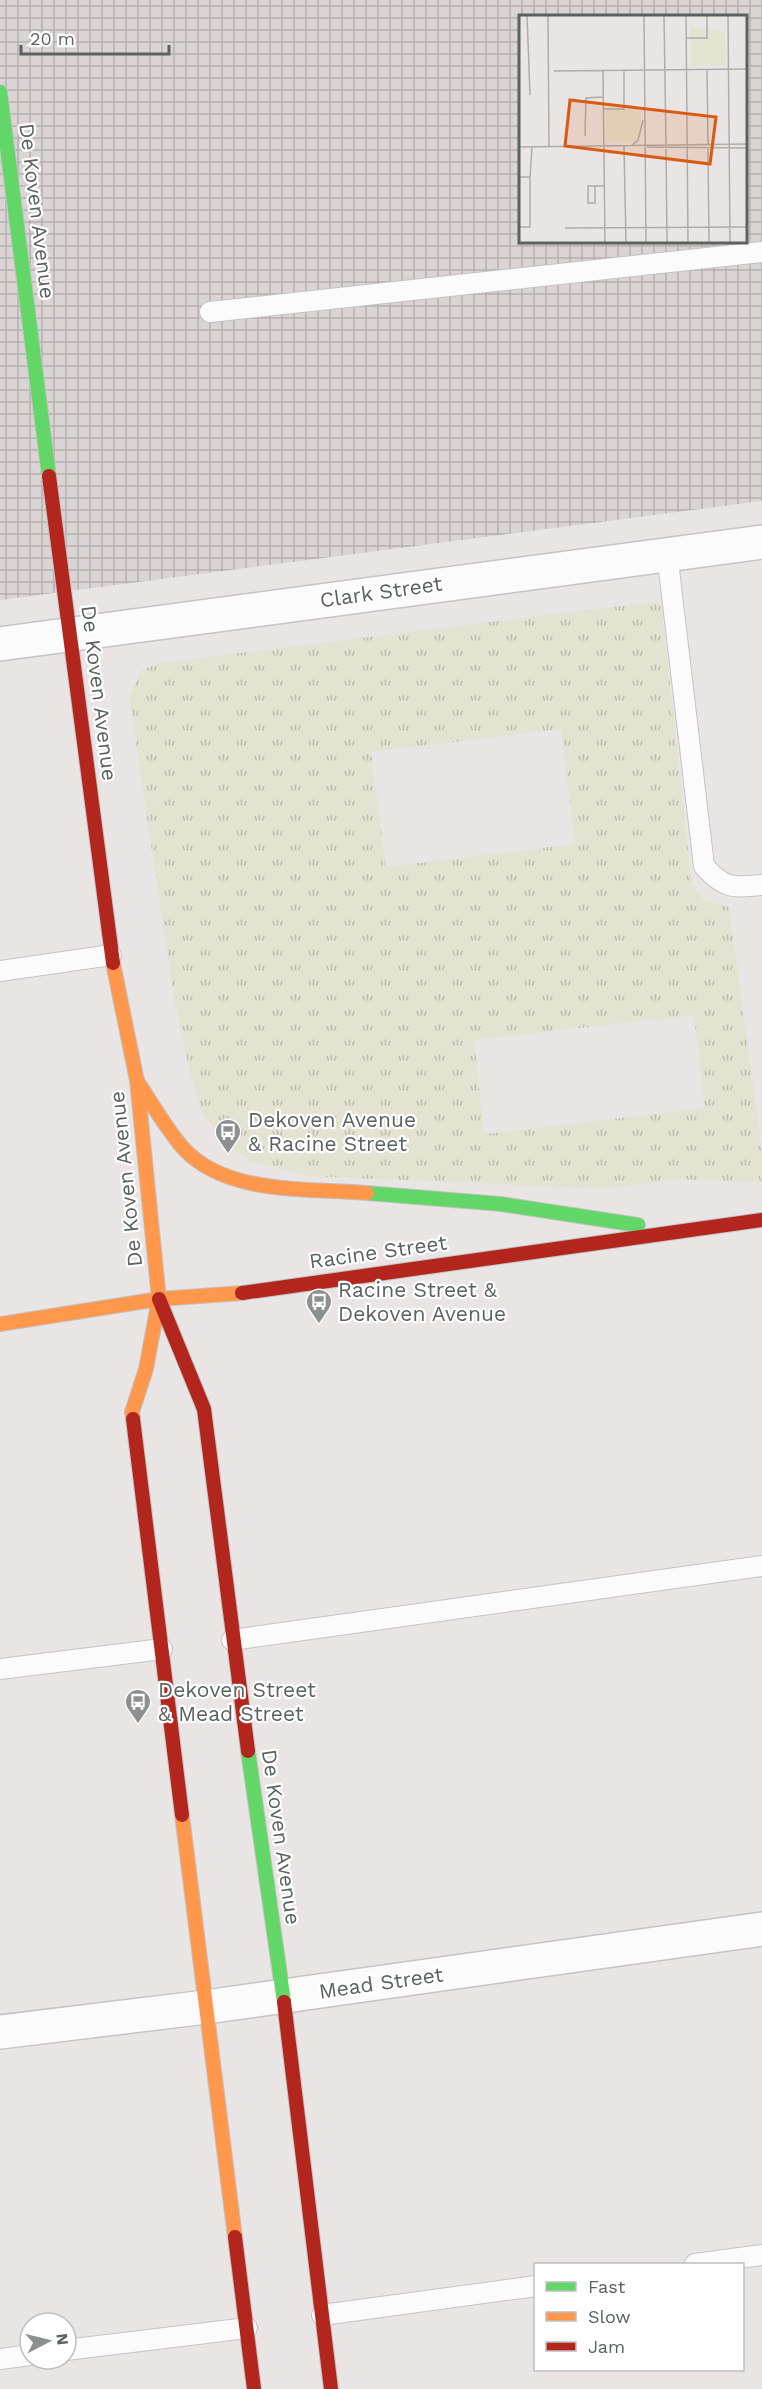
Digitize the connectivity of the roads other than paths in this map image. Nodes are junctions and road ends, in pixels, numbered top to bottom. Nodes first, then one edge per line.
1 (0, 92) edge
2 (762, 252) edge
3 (210, 312) dead end
4 (762, 542) edge
5 (667, 553) junction
6 (70, 634) junction
7 (0, 644) edge
8 (762, 885) edge
9 (111, 955) junction
10 (0, 971) edge
11 (137, 1081) junction
12 (762, 1220) edge
13 (672, 1231) junction
14 (159, 1299) junction
15 (0, 1324) edge
16 (762, 1566) edge
17 (232, 1640) junction
18 (162, 1649) junction
19 (0, 1669) edge
20 (762, 1929) edge
21 (283, 1996) junction
22 (206, 2007) junction
23 (0, 2032) edge
24 (762, 2255) edge
25 (708, 2263) edge
26 (534, 2286) edge
27 (322, 2315) junction
28 (247, 2328) junction
29 (78, 2349) edge
30 (18, 2357) edge
31 (0, 2359) edge
32 (254, 2389) edge
33 (331, 2389) edge

1 - 6 street, De Koven Avenue
2 - 3 lane
4 - 5 street, Clark Street
5 - 6 street, Clark Street
5 - 8 lane
6 - 7 street, Clark Street
6 - 9 street, De Koven Avenue
9 - 10 lane
9 - 11 street, De Koven Avenue
11 - 13 street
11 - 14 street, De Koven Avenue
12 - 13 street, Racine Street
13 - 14 street, Racine Street
14 - 15 street, Racine Street
14 - 17 street, De Koven Avenue
14 - 18 street, De Koven Avenue
16 - 17 lane
17 - 21 street, De Koven Avenue
18 - 19 lane
18 - 22 street, De Koven Avenue
20 - 21 street, Mead Street
21 - 22 street, Mead Street
21 - 27 street, De Koven Avenue
22 - 23 street, Mead Street
22 - 28 street, De Koven Avenue
24 - 25 lane
26 - 27 lane
27 - 33 street, De Koven Avenue
28 - 29 lane
28 - 32 street, De Koven Avenue
30 - 31 lane

